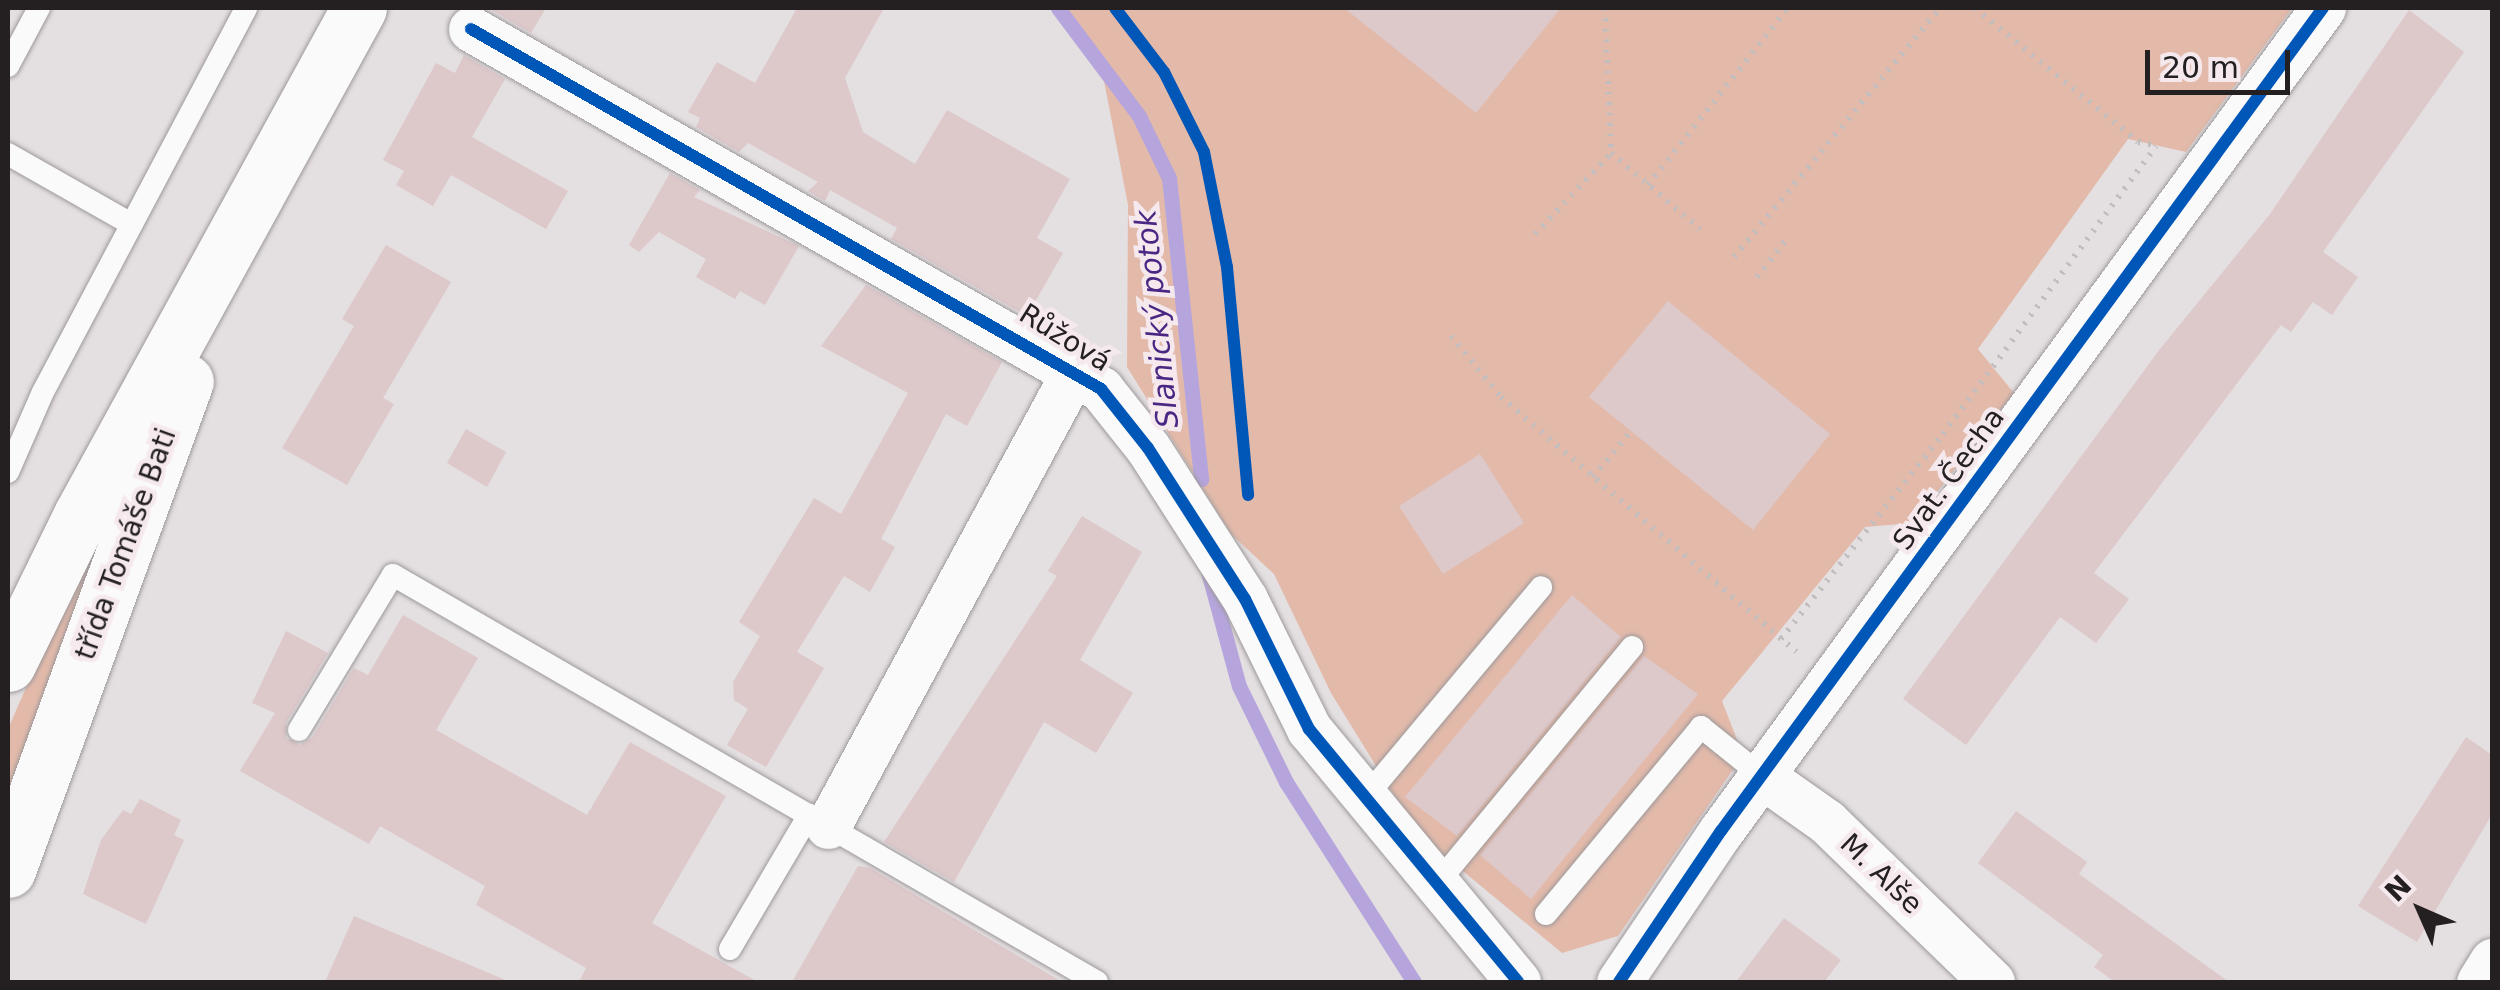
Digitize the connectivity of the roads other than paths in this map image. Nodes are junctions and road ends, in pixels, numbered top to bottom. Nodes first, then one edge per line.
1 (39, 8) edge
2 (246, 8) edge
3 (359, 8) edge
4 (2322, 8) edge
5 (471, 29) dead end
6 (8, 66) edge
7 (8, 154) edge
8 (245, 218) junction
9 (132, 224) junction
10 (1076, 368) junction
11 (8, 472) edge
12 (1541, 587) dead end
13 (1632, 647) dead end
14 (8, 664) edge
15 (299, 730) dead end
16 (1762, 776) junction
17 (1364, 799) junction
18 (818, 821) junction
19 (8, 870) edge
20 (1440, 880) junction
21 (1546, 914) dead end
22 (730, 949) dead end
23 (2492, 961) edge
24 (1098, 982) edge
25 (1518, 982) edge
26 (1619, 982) edge
27 (1992, 982) edge
28 (2478, 982) edge

1 - 6 lane
2 - 9 lane
3 - 8 main road, třída Tomáše Bati
4 - 16 street, Svat. Čecha
5 - 10 street, Růžová
7 - 9 lane
8 - 14 main road, třída Tomáše Bati
8 - 19 main road, třída Tomáše Bati
9 - 11 lane
10 - 17 street, Růžová
10 - 18 street, Růžová
12 - 17 lane
13 - 20 lane
15 - 18 lane
16 - 21 lane
16 - 26 street, Svat. Čecha
16 - 27 street, M. Alše
17 - 20 street, Růžová
18 - 22 lane
18 - 24 lane
20 - 25 street, Růžová
23 - 28 street

